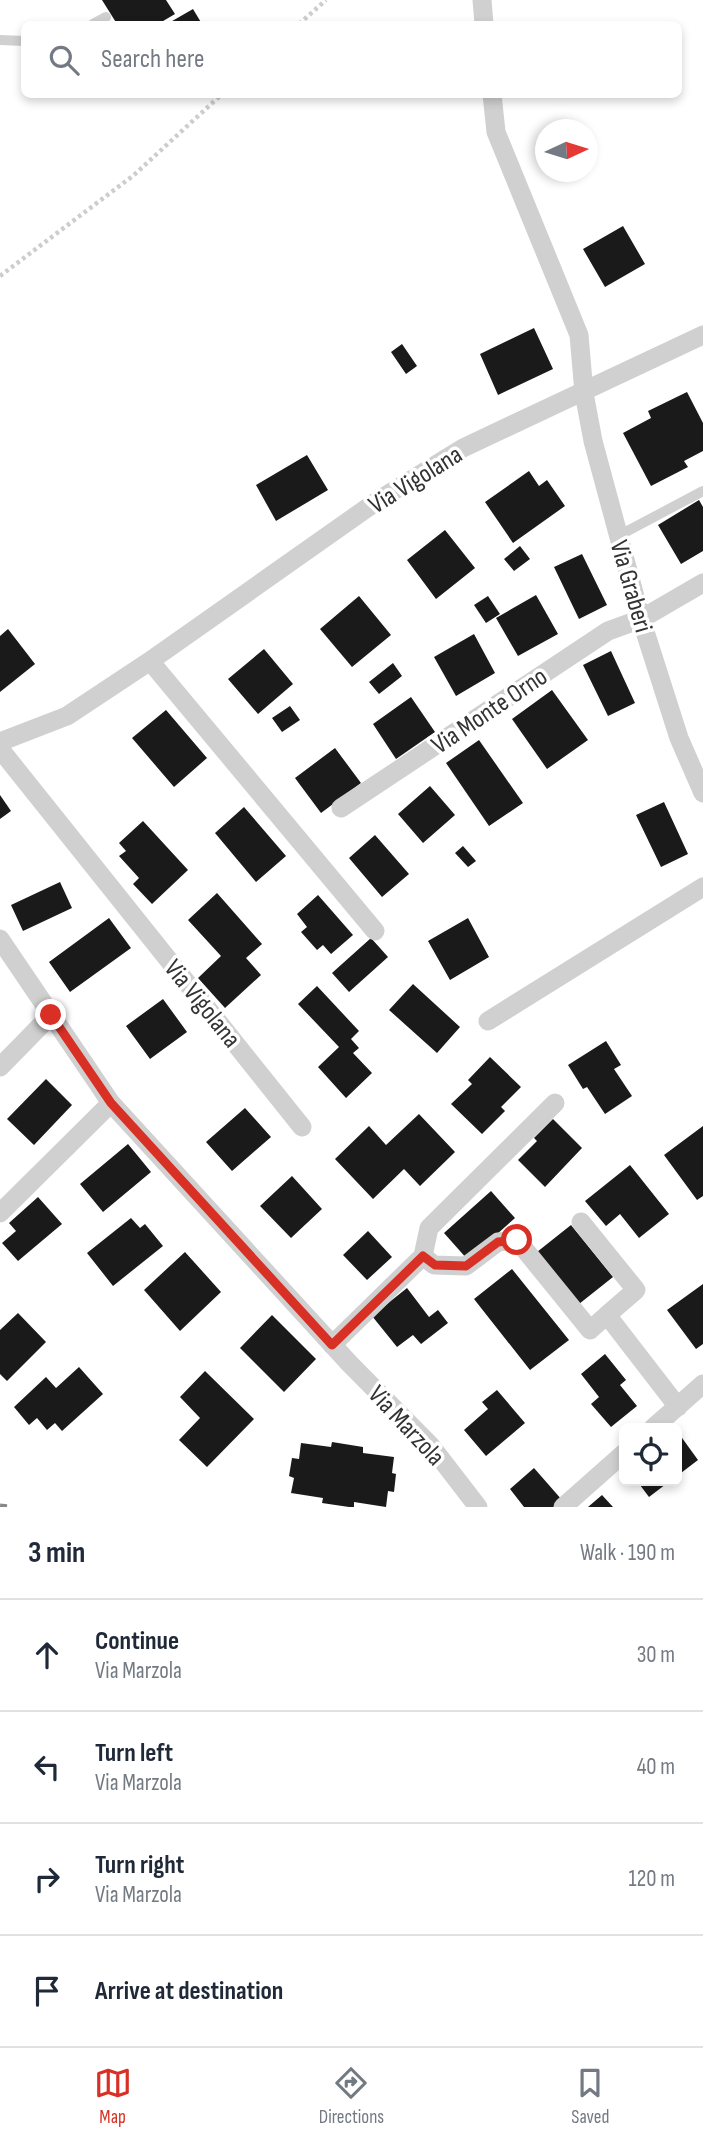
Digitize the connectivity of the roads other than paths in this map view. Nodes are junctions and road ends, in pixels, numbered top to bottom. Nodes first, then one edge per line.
1 (482, 0) edge
2 (106, 17) dead end
3 (99, 21) edge
4 (484, 21) edge
5 (0, 40) edge
6 (21, 41) edge
7 (492, 98) edge
8 (703, 335) edge
9 (584, 393) junction
10 (703, 491) edge
11 (618, 536) junction
12 (703, 583) edge
13 (641, 619) junction
14 (150, 661) junction
15 (0, 742) edge
16 (0, 749) edge
17 (700, 779) edge
18 (341, 808) dead end
19 (703, 887) edge
20 (375, 931) dead end
21 (0, 939) edge
22 (51, 1015) junction
23 (488, 1021) dead end
24 (0, 1067) edge
25 (111, 1103) junction
26 (555, 1103) dead end
27 (302, 1127) dead end
28 (0, 1213) edge
29 (581, 1222) dead end
30 (423, 1256) junction
31 (607, 1315) junction
32 (332, 1345) junction
33 (703, 1384) edge
34 (678, 1406) junction
35 (659, 1423) edge
36 (619, 1457) edge
37 (478, 1507) edge
38 (563, 1507) edge

1 - 4 street
2 - 3 lane
5 - 6 lane
7 - 9 street, Via Graberi
8 - 9 street, Via Vigolana
9 - 11 street, Via Graberi
9 - 14 street, Via Vigolana
10 - 11 lane
11 - 13 street, Via Graberi
12 - 13 street, Via Monte Orno
13 - 17 street, Via Graberi
13 - 18 street, Via Monte Orno
14 - 15 street, Via Vigolana
14 - 20 street
16 - 27 street, Via Vigolana
19 - 23 street
21 - 22 street, Via Marzola
22 - 24 street
22 - 25 street, Via Marzola
25 - 28 street
25 - 32 street, Via Marzola
26 - 30 street
29 - 31 street
30 - 31 street
30 - 32 street
31 - 34 street
32 - 37 street, Via Marzola
33 - 34 street
34 - 35 street
36 - 38 street

